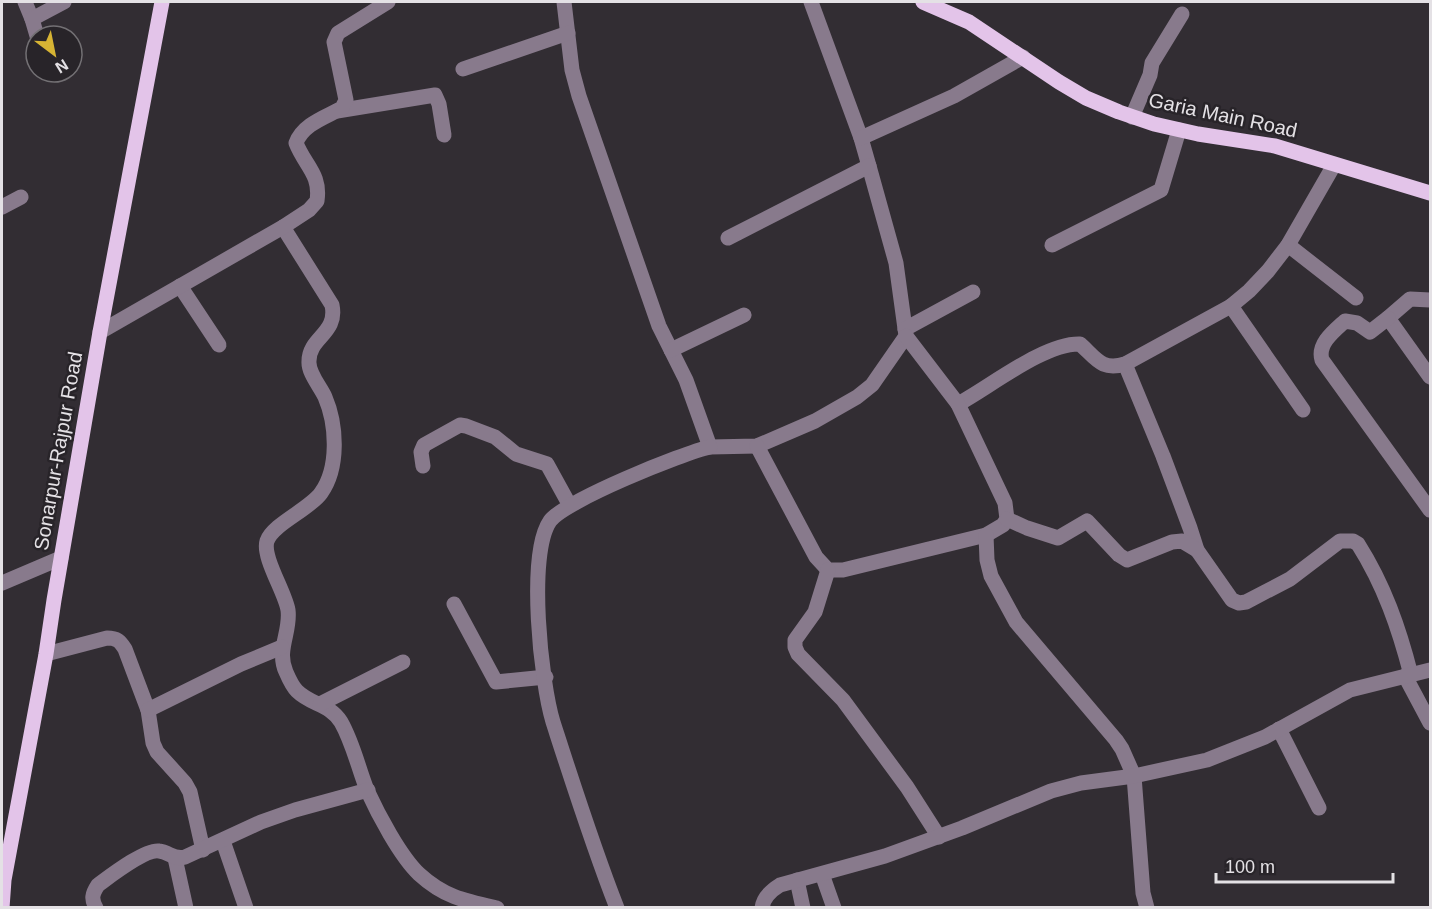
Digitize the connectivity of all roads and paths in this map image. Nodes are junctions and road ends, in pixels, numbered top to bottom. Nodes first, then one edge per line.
1 (25, 2) edge
2 (64, 2) edge
3 (162, 2) edge
4 (388, 2) edge
5 (564, 2) edge
6 (811, 2) edge
7 (923, 2) edge
8 (1182, 14) dead end
9 (32, 19) junction
10 (33, 24) edge
11 (568, 33) junction
12 (1023, 57) junction
13 (463, 69) dead end
14 (336, 111) junction
15 (1132, 117) junction
16 (1179, 130) junction
17 (444, 135) dead end
18 (861, 138) junction
19 (1334, 165) junction
20 (869, 166) junction
21 (1431, 193) edge
22 (21, 197) dead end
23 (2, 207) edge
24 (283, 227) junction
25 (728, 238) dead end
26 (1052, 245) dead end
27 (1288, 245) junction
28 (180, 286) junction
29 (973, 291) dead end
30 (1356, 298) dead end
31 (1431, 300) edge
32 (1231, 306) junction
33 (744, 315) dead end
34 (1388, 318) junction
35 (100, 332) junction
36 (906, 333) junction
37 (219, 345) dead end
38 (671, 350) junction
39 (1125, 364) junction
40 (1431, 377) edge
41 (958, 404) junction
42 (1303, 410) dead end
43 (757, 446) junction
44 (710, 447) junction
45 (423, 466) dead end
46 (569, 504) junction
47 (1431, 510) edge
48 (1007, 519) junction
49 (986, 535) junction
50 (1197, 550) junction
51 (61, 558) junction
52 (828, 570) junction
53 (2, 583) edge
54 (454, 604) dead end
55 (282, 647) junction
56 (46, 654) junction
57 (403, 662) dead end
58 (1431, 670) edge
59 (1408, 675) junction
60 (546, 677) junction
61 (320, 704) junction
62 (148, 710) junction
63 (1431, 723) edge
64 (1279, 729) junction
65 (1134, 776) junction
66 (368, 790) junction
67 (1319, 808) dead end
68 (939, 837) junction
69 (223, 841) junction
70 (203, 850) junction
71 (175, 858) junction
72 (822, 874) junction
73 (3, 879) edge
74 (797, 880) junction
75 (2, 908) edge
76 (96, 908) edge
77 (186, 908) edge
78 (246, 908) edge
79 (497, 908) edge
80 (617, 908) edge
81 (762, 908) edge
82 (803, 908) edge
83 (834, 908) edge
84 (1147, 908) edge

1 - 9 street
2 - 9 street
3 - 35 main road, Sonarpur-Rajpur Road
4 - 14 street
5 - 11 street
6 - 18 street
7 - 12 main road, Garia Main Road
8 - 15 street
9 - 10 street
11 - 13 street
11 - 38 street
12 - 15 main road, Garia Main Road
12 - 18 street
14 - 17 street
14 - 24 street
15 - 16 main road, Garia Main Road
16 - 19 main road, Garia Main Road
16 - 26 street
18 - 20 street
19 - 21 main road, Garia Main Road
19 - 27 street
20 - 25 street
20 - 36 street
22 - 23 street
24 - 28 street
24 - 55 street
27 - 30 street
27 - 32 street
28 - 35 street
28 - 37 street
29 - 36 street
31 - 34 street
32 - 39 street
32 - 42 street
33 - 38 street
34 - 40 street
34 - 47 street
35 - 51 main road, Sonarpur-Rajpur Road
36 - 41 street
36 - 43 street
38 - 44 street
39 - 41 street
39 - 50 street
41 - 48 street
43 - 44 street
43 - 52 street
44 - 46 street
45 - 46 street
46 - 60 street
48 - 49 street
48 - 50 street
49 - 52 street
49 - 65 street
50 - 59 street
51 - 53 street
51 - 56 main road, Sonarpur-Rajpur Road
52 - 68 street
54 - 60 street
55 - 61 street
55 - 62 street
56 - 62 street
56 - 73 main road, Sonarpur-Rajpur Road
57 - 61 street
58 - 59 street
59 - 63 street
59 - 64 street
60 - 80 street
61 - 66 street
62 - 70 street
64 - 65 street
64 - 67 street
65 - 68 street
65 - 84 street
66 - 69 street
66 - 79 street
68 - 72 street
69 - 70 street
69 - 78 street
70 - 71 street
71 - 76 street
71 - 77 street
72 - 74 street
72 - 83 street
73 - 75 main road, Sonarpur-Rajpur Road
74 - 81 street
74 - 82 street

